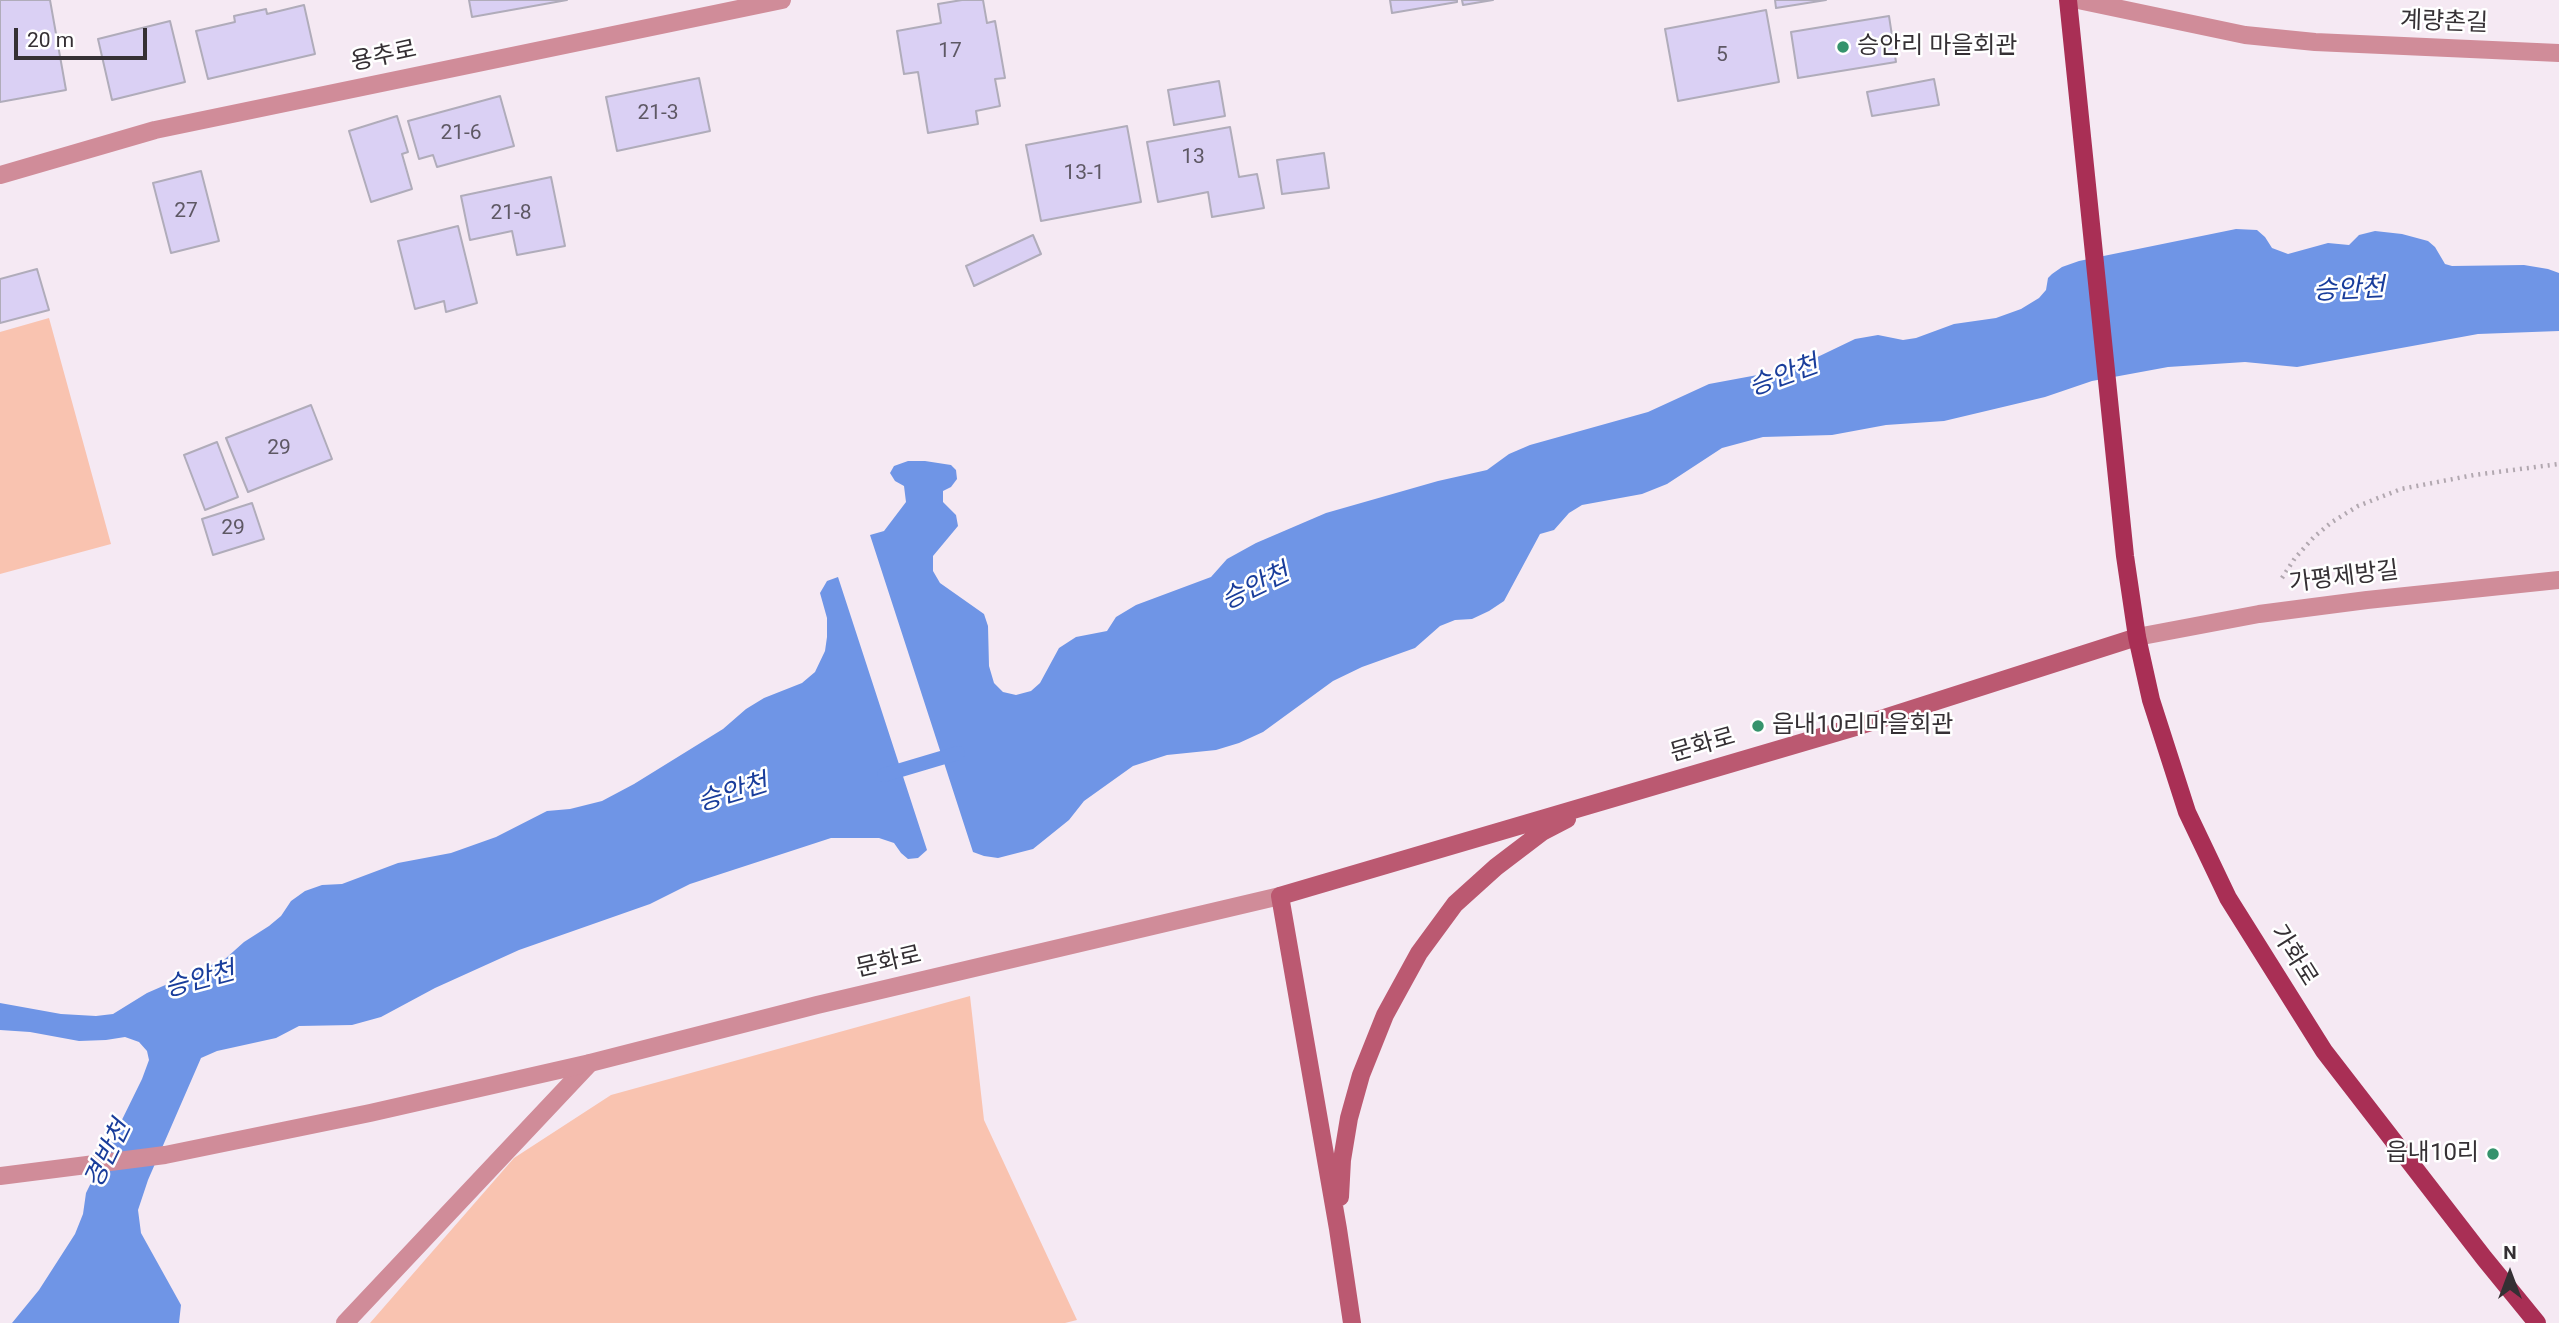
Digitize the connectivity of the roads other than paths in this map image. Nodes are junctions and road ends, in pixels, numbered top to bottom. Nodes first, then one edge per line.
1 (782, 0) edge
2 (2068, 0) edge
3 (2078, 0) edge
4 (2559, 53) edge
5 (0, 175) edge
6 (2559, 580) edge
7 (2137, 637) junction
8 (1601, 801) junction
9 (1280, 895) junction
10 (590, 1062) junction
11 (0, 1176) edge
12 (1338, 1229) junction
13 (345, 1323) edge
14 (1352, 1323) edge
15 (2537, 1323) edge

1 - 5 street, 용추로
2 - 7 main road, 가화로
3 - 4 street, 계량촌길
6 - 7 street, 가평제방길
7 - 8 main road, 문화로
7 - 15 main road, 가화로
8 - 9 main road, 문화로
8 - 12 main road
9 - 10 street, 문화로
9 - 12 main road
10 - 11 street, 문화로
10 - 13 street
12 - 14 main road

